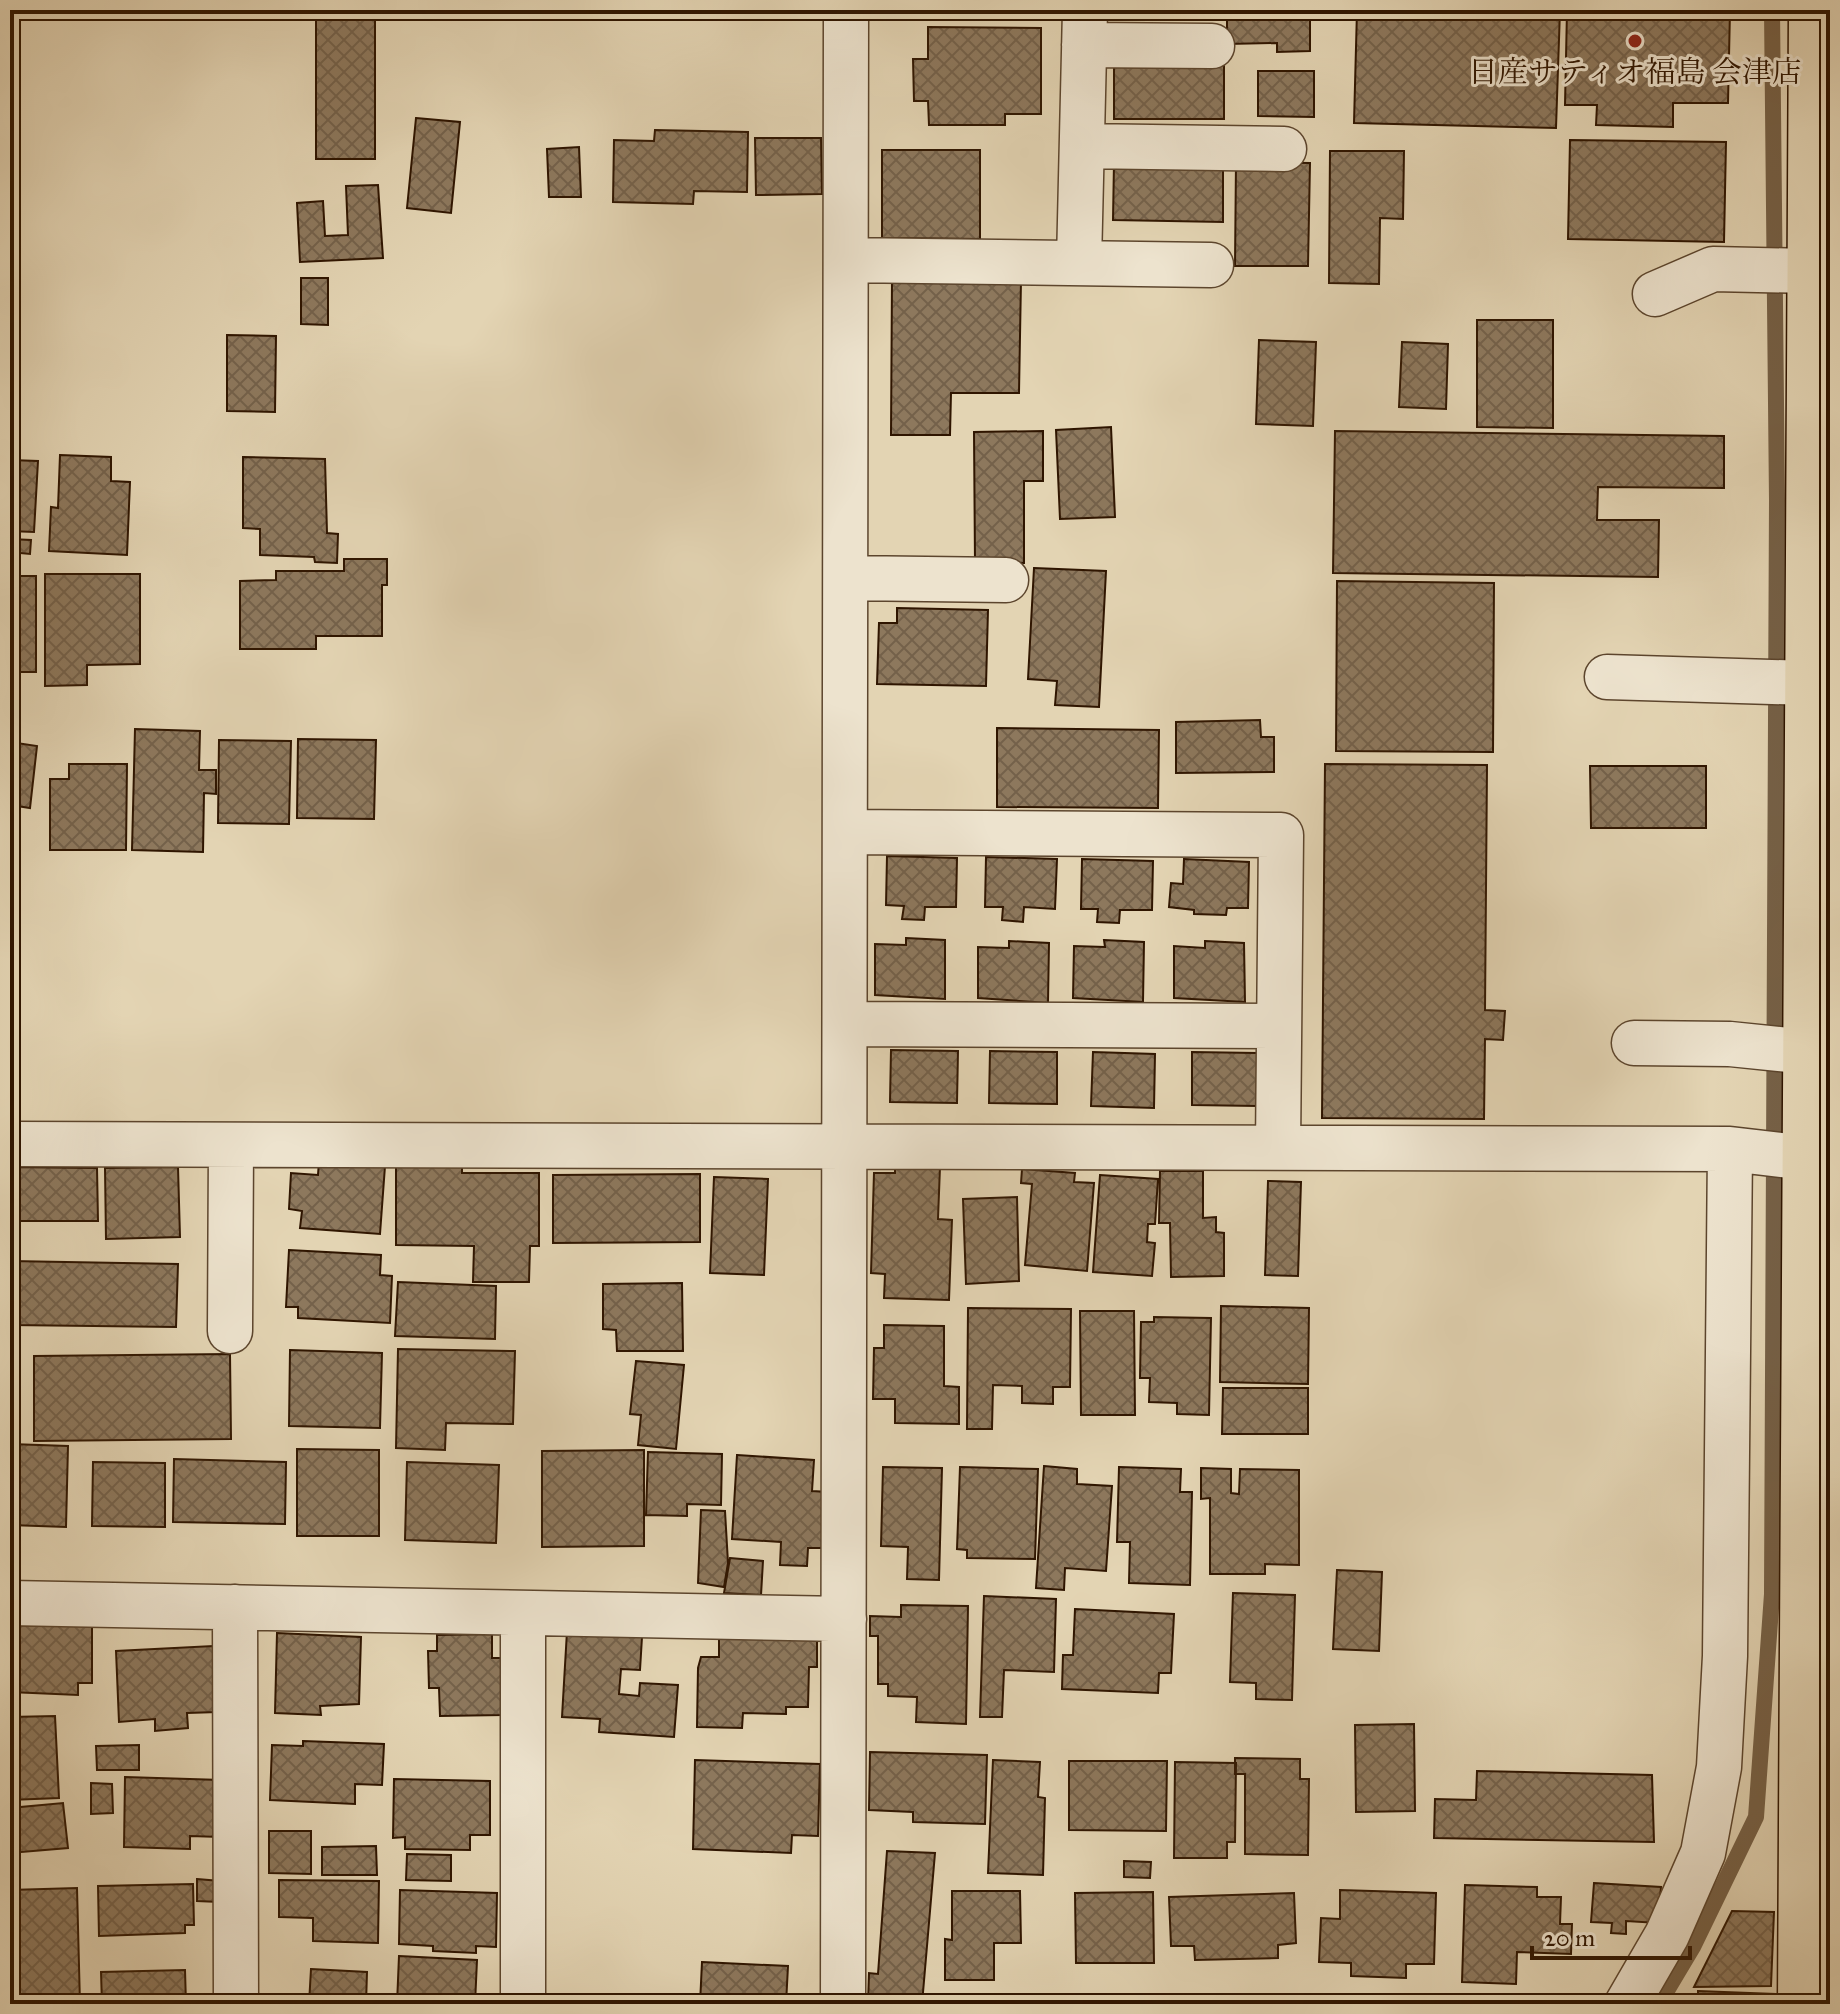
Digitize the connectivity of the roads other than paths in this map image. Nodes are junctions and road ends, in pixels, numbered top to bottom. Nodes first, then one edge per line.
1 (846, 10) edge
2 (1811, 10) edge
3 (1085, 28) edge
4 (1212, 46) dead end
5 (1082, 146) junction
6 (1284, 149) dead end
7 (846, 260) junction
8 (1079, 263) junction
9 (1211, 265) dead end
10 (1810, 271) junction
11 (1655, 294) dead end
12 (846, 578) junction
13 (1006, 580) dead end
14 (1607, 677) dead end
15 (1808, 683) junction
16 (846, 832) junction
17 (845, 1024) junction
18 (1279, 1026) junction
19 (1634, 1043) dead end
20 (1807, 1052) junction
21 (10, 1144) edge
22 (231, 1145) junction
23 (845, 1147) junction
24 (1278, 1148) junction
25 (1730, 1149) junction
26 (1818, 1157) edge
27 (230, 1331) dead end
28 (10, 1603) edge
29 (235, 1607) junction
30 (523, 1613) junction
31 (844, 1619) junction
32 (236, 2004) edge
33 (523, 2004) edge
34 (843, 2004) edge
35 (1627, 2004) edge
36 (1800, 2004) edge

1 - 7 street
2 - 10 main road
3 - 4 street
3 - 5 street
5 - 6 street
5 - 8 street
7 - 8 street
7 - 12 street
8 - 9 street
10 - 11 street
10 - 15 main road
12 - 13 street
12 - 16 street
14 - 15 street
15 - 20 main road
16 - 17 street
16 - 18 street
17 - 18 street
17 - 23 street
18 - 24 street
19 - 20 street
20 - 26 main road
21 - 22 street
22 - 23 street
22 - 27 street
23 - 24 street
23 - 31 street
24 - 25 street
25 - 26 street
25 - 35 street
26 - 36 main road
28 - 29 street
29 - 30 street
29 - 32 street
30 - 31 street
30 - 33 street
31 - 34 street

